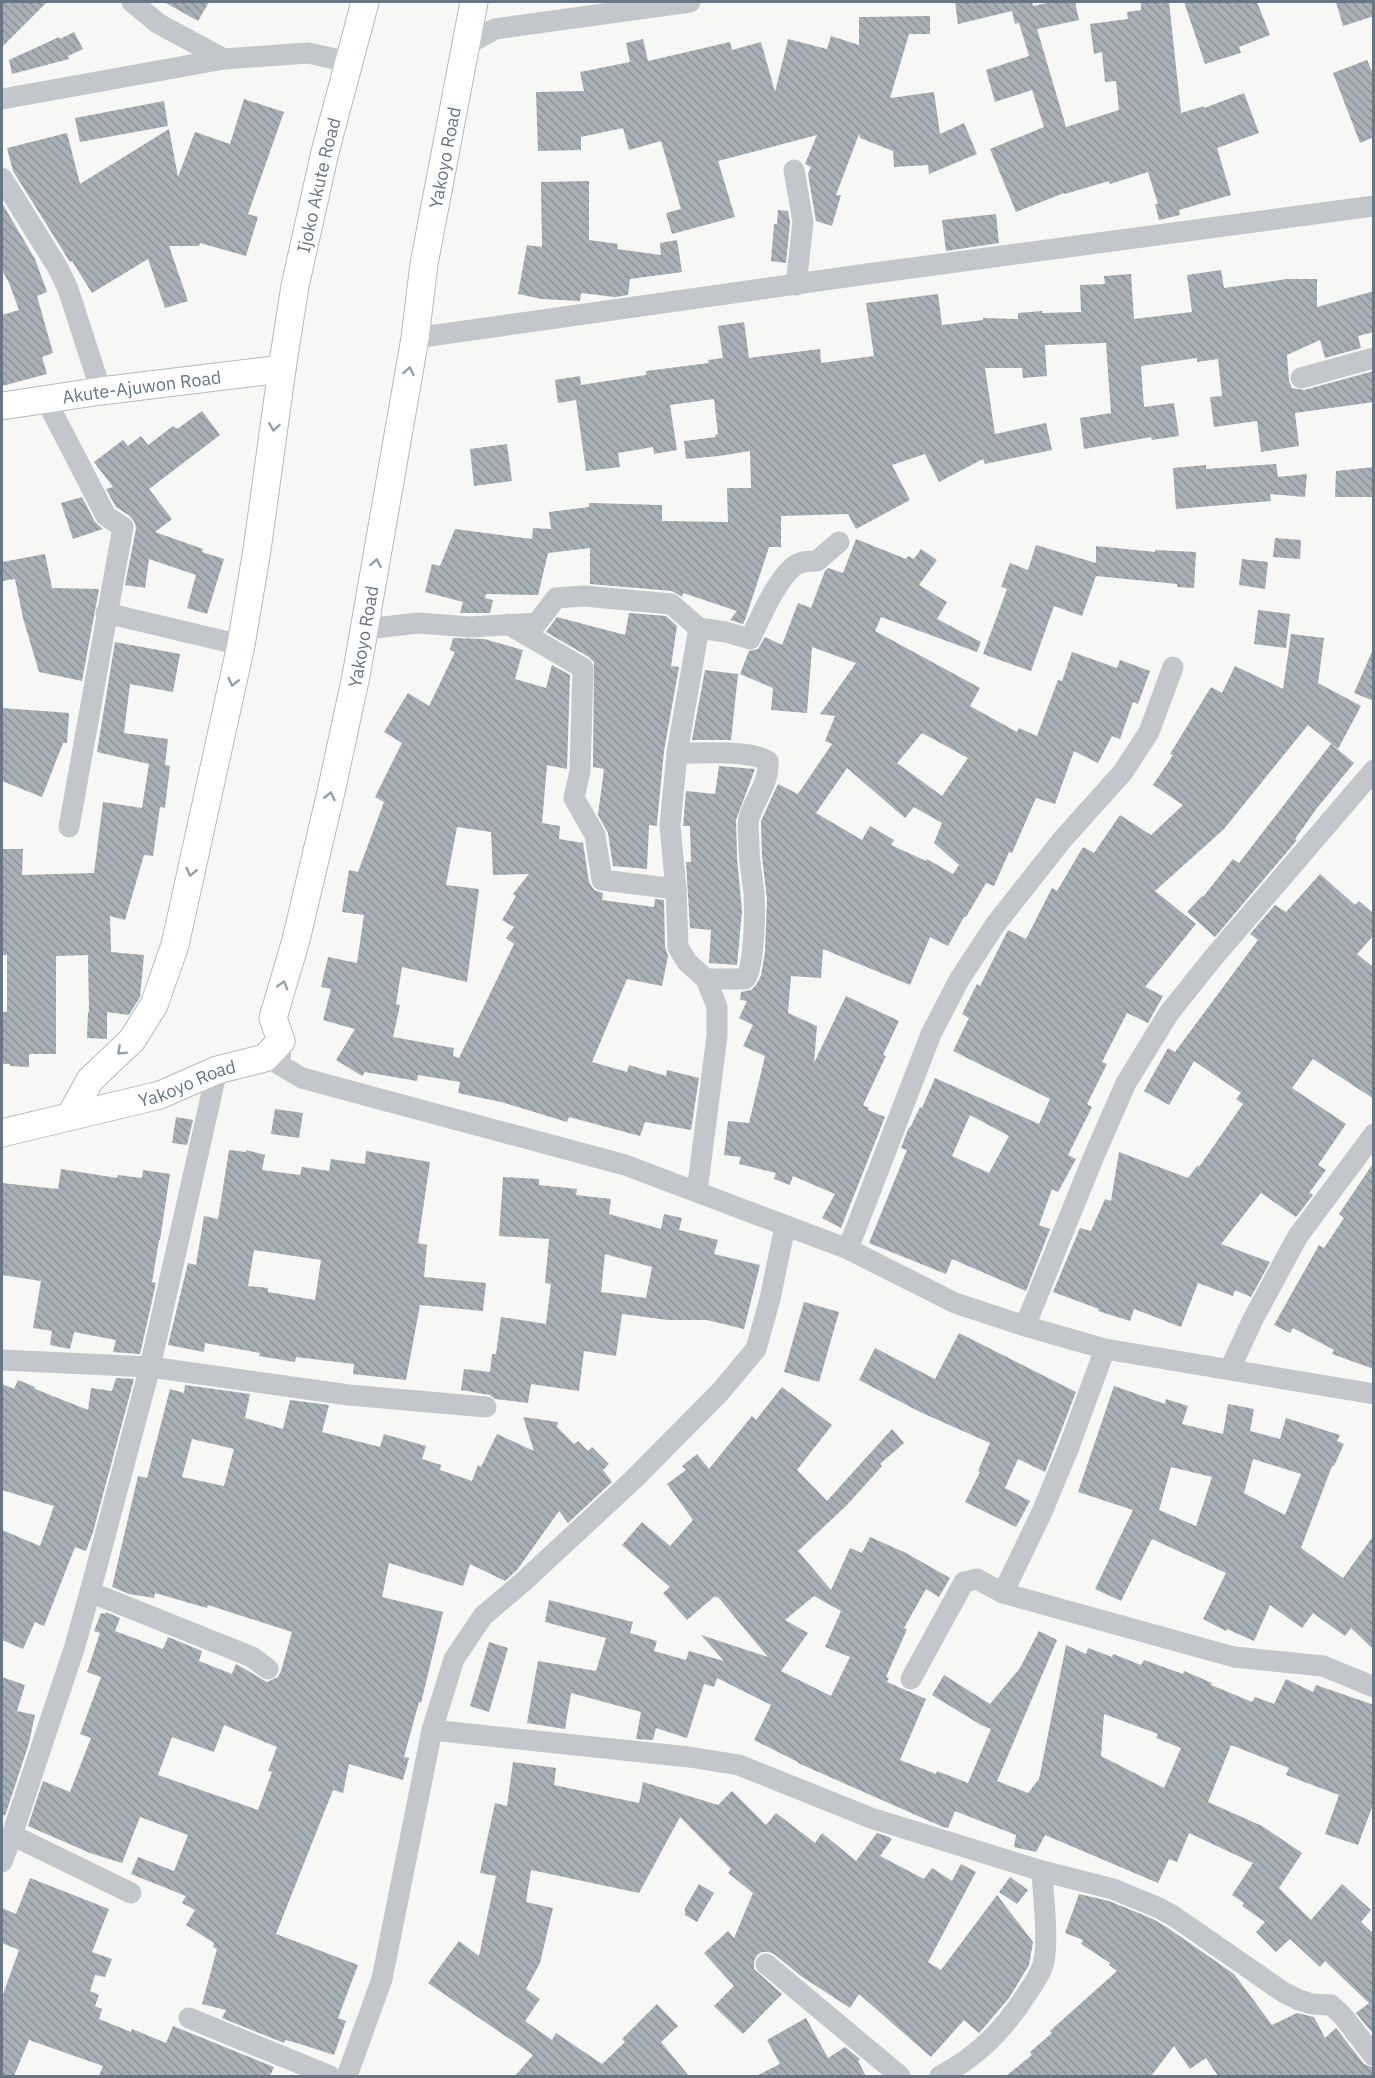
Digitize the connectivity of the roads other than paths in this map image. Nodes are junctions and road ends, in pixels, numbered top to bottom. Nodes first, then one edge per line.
1 (132, 2) edge
2 (365, 2) edge
3 (474, 2) edge
4 (690, 2) edge
5 (466, 45) junction
6 (224, 59) junction
7 (349, 62) junction
8 (2, 99) edge
9 (794, 170) dead end
10 (2, 178) edge
11 (1374, 206) edge
12 (796, 285) junction
13 (415, 338) junction
14 (1374, 358) edge
15 (282, 369) junction
16 (1301, 378) dead end
17 (101, 391) junction
18 (46, 400) junction
19 (2, 406) edge
20 (839, 542) dead end
21 (106, 613) junction
22 (508, 624) junction
23 (365, 628) junction
24 (699, 628) junction
25 (241, 645) junction
26 (1173, 666) dead end
27 (677, 753) junction
28 (1374, 770) edge
29 (69, 827) dead end
30 (676, 889) junction
31 (706, 979) junction
32 (281, 1041) junction
33 (217, 1070) junction
34 (70, 1116) junction
35 (2, 1132) edge
36 (1370, 1144) edge
37 (697, 1192) junction
38 (785, 1226) junction
39 (848, 1249) junction
40 (1025, 1326) junction
41 (1105, 1349) junction
42 (2, 1360) edge
43 (150, 1367) junction
44 (1230, 1369) junction
45 (1374, 1394) edge
46 (486, 1407) dead end
47 (90, 1592) junction
48 (1003, 1593) junction
49 (268, 1669) dead end
50 (911, 1678) dead end
51 (1374, 1687) edge
52 (432, 1730) junction
53 (12, 1835) junction
54 (2, 1862) edge
55 (1042, 1871) junction
56 (131, 1893) dead end
57 (766, 1964) dead end
58 (189, 2018) dead end
59 (1374, 2056) edge
60 (330, 2076) edge
61 (347, 2076) edge
62 (900, 2076) edge
63 (940, 2076) edge

1 - 6 street
2 - 7 main road, Ijoko Akute Road
3 - 5 main road, Yakoyo Road
4 - 5 street
5 - 13 main road, Yakoyo Road
6 - 7 street
6 - 8 street
7 - 15 main road, Ijoko Akute Road
9 - 12 street
10 - 17 street
11 - 12 street
12 - 13 street
23 -> 13 main road, Yakoyo Road
14 - 16 street
15 - 17 main road, Akute-Ajuwon Road
15 -> 25 main road
17 - 18 main road, Akute-Ajuwon Road
18 - 19 main road, Akute-Ajuwon Road
18 - 21 street
20 - 24 street
21 - 25 street
21 - 29 street
22 - 23 street
22 - 24 street
22 - 30 street
32 -> 23 main road, Yakoyo Road
24 - 27 street
25 -> 34 main road
26 - 39 street
27 - 30 street
27 - 31 street
28 - 40 street
30 - 31 street
31 - 37 street
32 - 33 main road, Yakoyo Road
32 - 37 street
33 - 34 main road, Yakoyo Road
33 - 43 street
34 - 35 main road, Yakoyo Road
36 - 44 street
37 - 38 street
38 - 39 street
38 - 52 street
39 - 40 street
40 - 41 street
41 - 44 street
41 - 48 street
42 - 43 street
43 - 46 street
43 - 47 street
44 - 45 street
47 - 49 street
47 - 53 street
48 - 50 street
48 - 51 street
52 - 55 street
52 - 61 street
53 - 54 street
53 - 56 street
55 - 59 street
55 - 63 street
57 - 62 street
58 - 60 street

